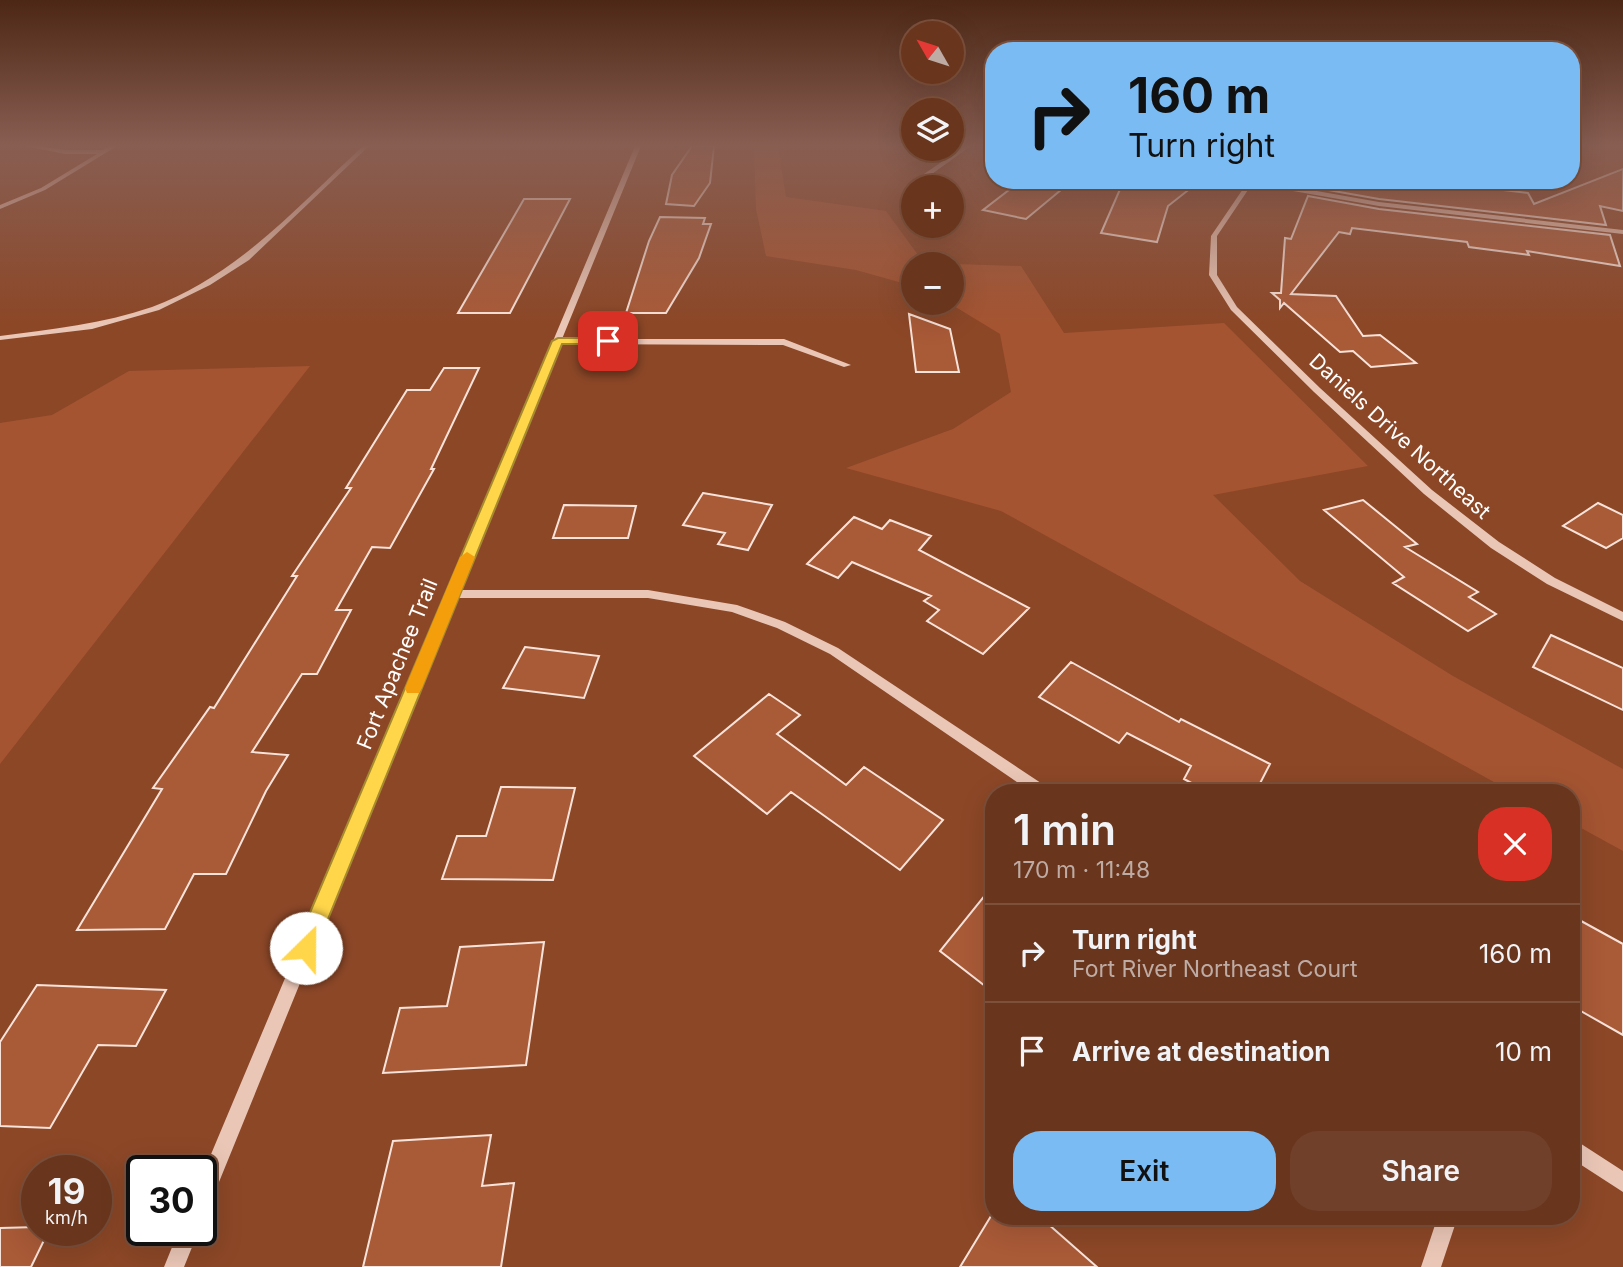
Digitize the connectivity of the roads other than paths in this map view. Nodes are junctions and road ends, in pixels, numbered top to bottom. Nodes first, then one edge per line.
1 (303, 205) edge
2 (614, 205) edge
3 (1235, 205) edge
4 (1389, 205) edge
5 (1623, 232) edge
6 (0, 338) edge
7 (558, 341) junction
8 (846, 365) dead end
9 (452, 594) junction
10 (1623, 617) edge
11 (1032, 784) edge
12 (1580, 1153) edge
13 (217, 1163) edge
14 (1623, 1182) edge
15 (1445, 1225) edge
16 (183, 1246) edge
17 (174, 1267) edge
18 (1431, 1267) edge

1 - 6 street
2 - 7 street, Fort Apachee Trail
3 - 10 street, Daniels Drive Northeast
4 - 5 street
7 - 8 street
7 - 9 street, Fort Apachee Trail
9 - 11 street
9 - 13 street, Fort Apachee Trail
12 - 14 street
15 - 18 street
16 - 17 street

